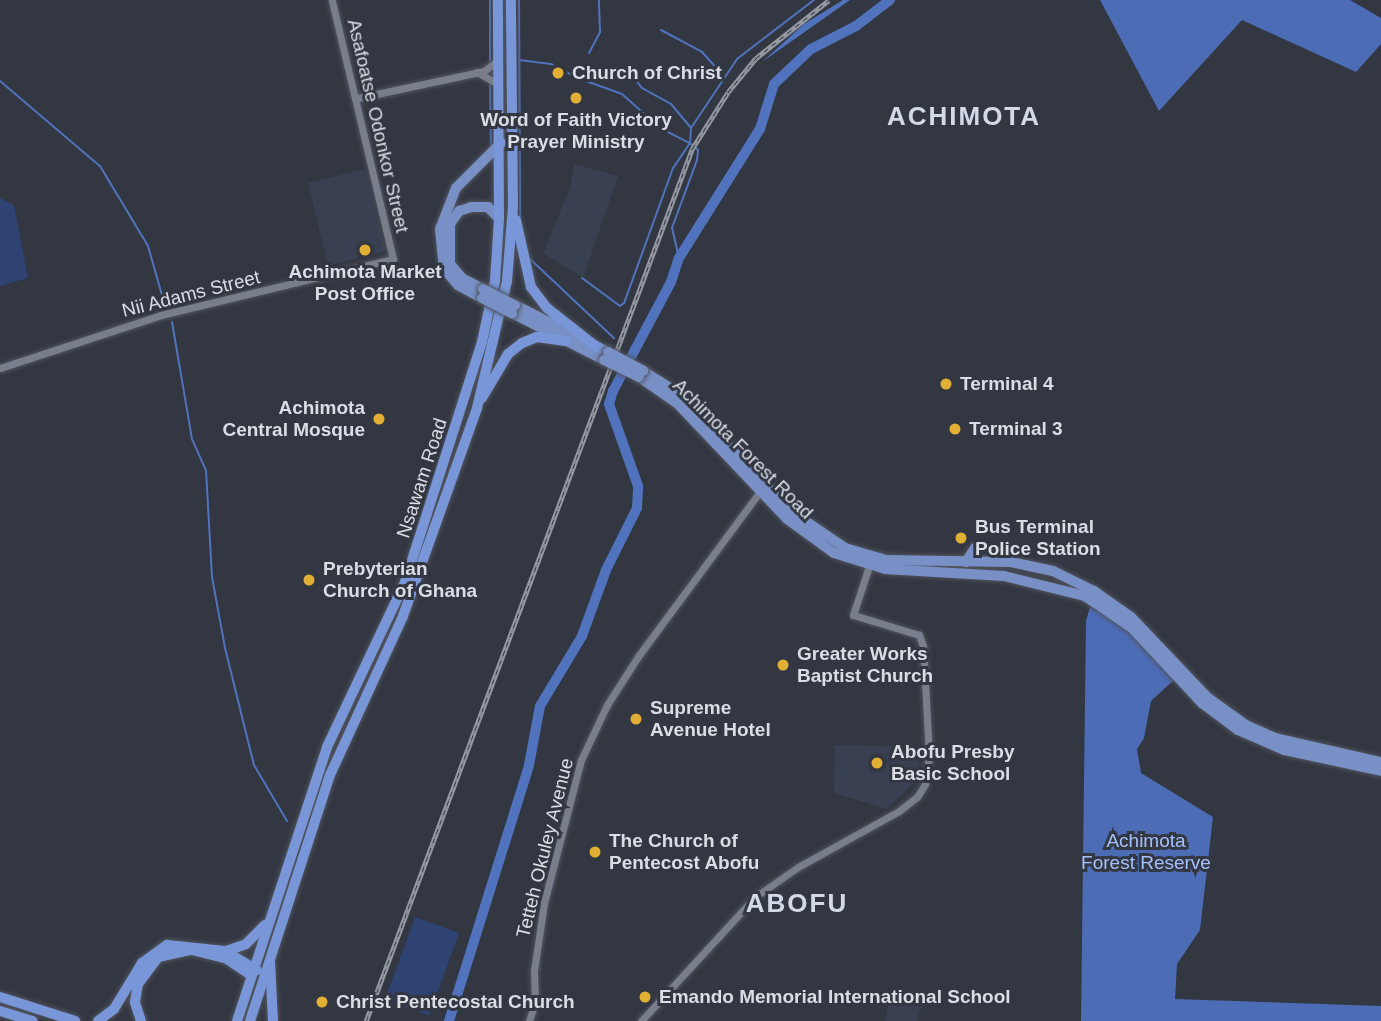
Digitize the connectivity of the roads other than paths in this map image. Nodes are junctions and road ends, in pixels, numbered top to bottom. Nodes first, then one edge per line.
1 (332, 0) edge
2 (498, 0) edge
3 (511, 0) edge
4 (498, 60) junction
5 (477, 72) junction
6 (498, 84) junction
7 (358, 98) junction
8 (501, 143) junction
9 (513, 206) junction
10 (499, 219) junction
11 (393, 259) joint
12 (482, 294) junction
13 (514, 309) junction
14 (566, 341) junction
15 (603, 353) junction
16 (0, 368) edge
17 (477, 408) junction
18 (761, 489) junction
19 (975, 548) dead end
20 (965, 562) junction
21 (869, 566) junction
22 (349, 695) junction
23 (361, 700) junction
24 (1381, 762) edge
25 (1381, 771) edge
26 (266, 923) junction
27 (225, 951) junction
28 (270, 957) junction
29 (253, 969) junction
30 (262, 982) junction
31 (1, 997) edge
32 (0, 1011) edge
33 (32, 1021) edge
34 (75, 1021) edge
35 (98, 1021) edge
36 (141, 1021) edge
37 (237, 1021) edge
38 (250, 1021) edge
39 (274, 1021) edge
40 (529, 1021) edge
41 (641, 1021) edge

1 - 7 street, Asafoatse Odonkor Street
2 - 4 highway, Nsawam Road
3 - 9 highway, Nsawam Road
4 - 5 street
4 - 6 highway, Nsawam Road
5 - 6 street
5 - 7 street
6 - 8 highway, Nsawam Road
7 - 11 street, Asafoatse Odonkor Street
8 - 10 highway, Nsawam Road
8 - 12 main road, Achimota Forest Road
9 - 15 highway
9 - 17 highway, Nsawam Road
10 - 12 main road, Achimota Forest Road
10 - 22 highway, Nsawam Road
11 - 16 street, Nii Adams Street
12 - 13 main road, Achimota Forest Road, bridge
13 - 14 main road, Achimota Forest Road
13 - 15 main road, Achimota Forest Road
14 - 15 main road, Achimota Forest Road
14 - 17 highway
15 - 18 main road, Achimota Forest Road, bridge
17 - 23 highway, Nsawam Road
18 - 20 main road, Achimota Forest Road
18 - 21 main road, Achimota Forest Road
18 - 40 street, Tetteh Okuley Avenue
19 - 20 main road
20 - 24 main road, Achimota Forest Road
21 - 25 main road, Achimota Forest Road
21 - 41 street
22 - 23 highway
22 - 26 highway, Nsawam Road
23 - 28 highway, Nsawam Road
26 - 27 highway
26 - 29 highway, Nsawam Road
27 - 29 highway
27 - 35 highway
28 - 30 highway, Nsawam Road
28 - 39 highway
29 - 30 highway
29 - 36 highway
29 - 37 highway, Nsawam Road
30 - 38 highway, Nsawam Road
31 - 34 highway
32 - 33 highway

